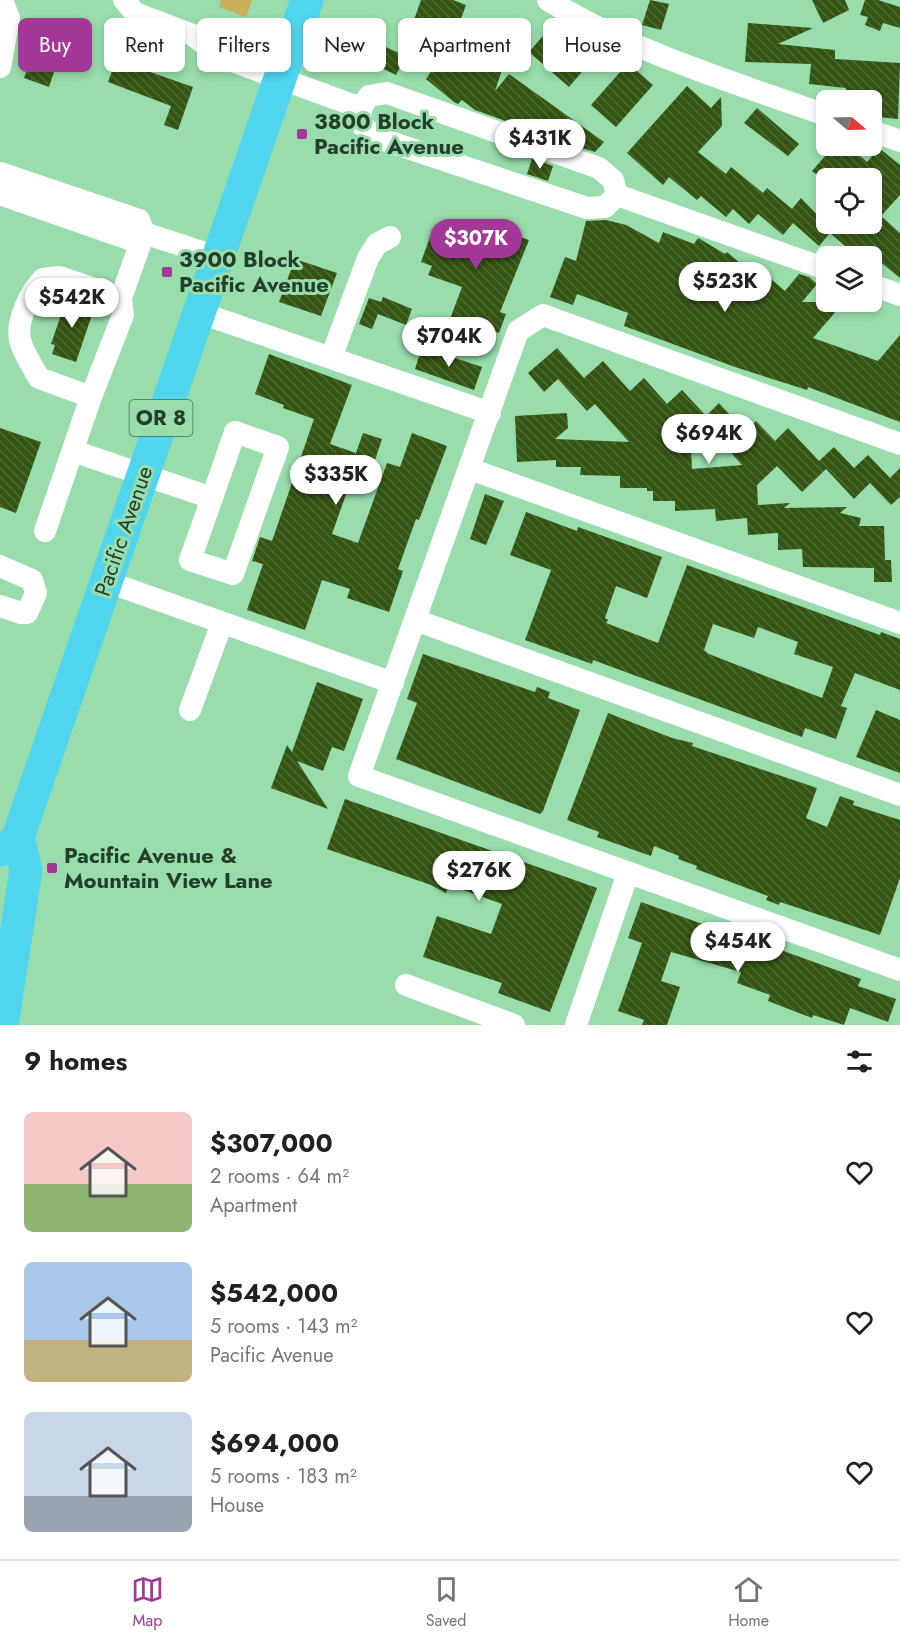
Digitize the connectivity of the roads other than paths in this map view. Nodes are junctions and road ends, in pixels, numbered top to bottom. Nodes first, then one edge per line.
1 (2, 0) edge
2 (124, 0) edge
3 (307, 0) edge
4 (548, 0) edge
5 (0, 67) edge
6 (280, 78) junction
7 (361, 108) junction
8 (816, 111) edge
9 (882, 135) edge
10 (900, 141) edge
11 (0, 173) edge
12 (0, 194) edge
13 (617, 195) junction
14 (144, 233) junction
15 (390, 237) dead end
16 (218, 257) junction
17 (816, 265) edge
18 (882, 289) edge
19 (900, 295) edge
20 (121, 298) junction
21 (198, 312) junction
22 (331, 358) junction
23 (91, 396) junction
24 (490, 413) junction
25 (900, 444) edge
26 (73, 451) junction
27 (470, 469) junction
28 (142, 475) junction
29 (212, 498) junction
30 (45, 531) dead end
31 (0, 566) edge
32 (105, 581) junction
33 (0, 606) edge
34 (415, 620) junction
35 (222, 623) junction
36 (900, 623) edge
37 (393, 683) junction
38 (190, 710) dead end
39 (900, 795) edge
40 (6, 840) edge
41 (628, 873) junction
42 (900, 970) edge
43 (406, 985) dead end
44 (2, 1025) edge
45 (514, 1025) edge
46 (576, 1025) edge

1 - 5 lane
2 - 6 lane
3 - 6 highway, Pacific Avenue / OR 8
4 - 8 lane
6 - 7 lane
6 - 16 highway, Pacific Avenue / OR 8
7 - 13 lane
7 - 13 lane
9 - 10 lane
11 - 14 lane
12 - 14 lane
13 - 17 lane
14 - 16 lane
14 - 20 lane
15 - 22 lane
16 - 21 highway, Pacific Avenue / OR 8
18 - 19 lane
20 - 23 lane
20 - 23 lane
21 - 22 lane
21 - 28 highway, Pacific Avenue / OR 8
22 - 24 lane
23 - 26 lane
24 - 25 lane
24 - 27 lane
26 - 28 lane
26 - 30 lane
27 - 34 lane
27 - 36 lane
28 - 29 lane
28 - 32 highway, Pacific Avenue / OR 8
29 - 29 lane
31 - 33 lane
32 - 35 lane
32 - 40 highway, Pacific Avenue / OR 8
34 - 37 lane
34 - 39 lane
35 - 37 lane
35 - 38 lane
37 - 41 lane
40 - 44 highway, OR 8
41 - 42 lane
41 - 46 lane
43 - 45 lane

